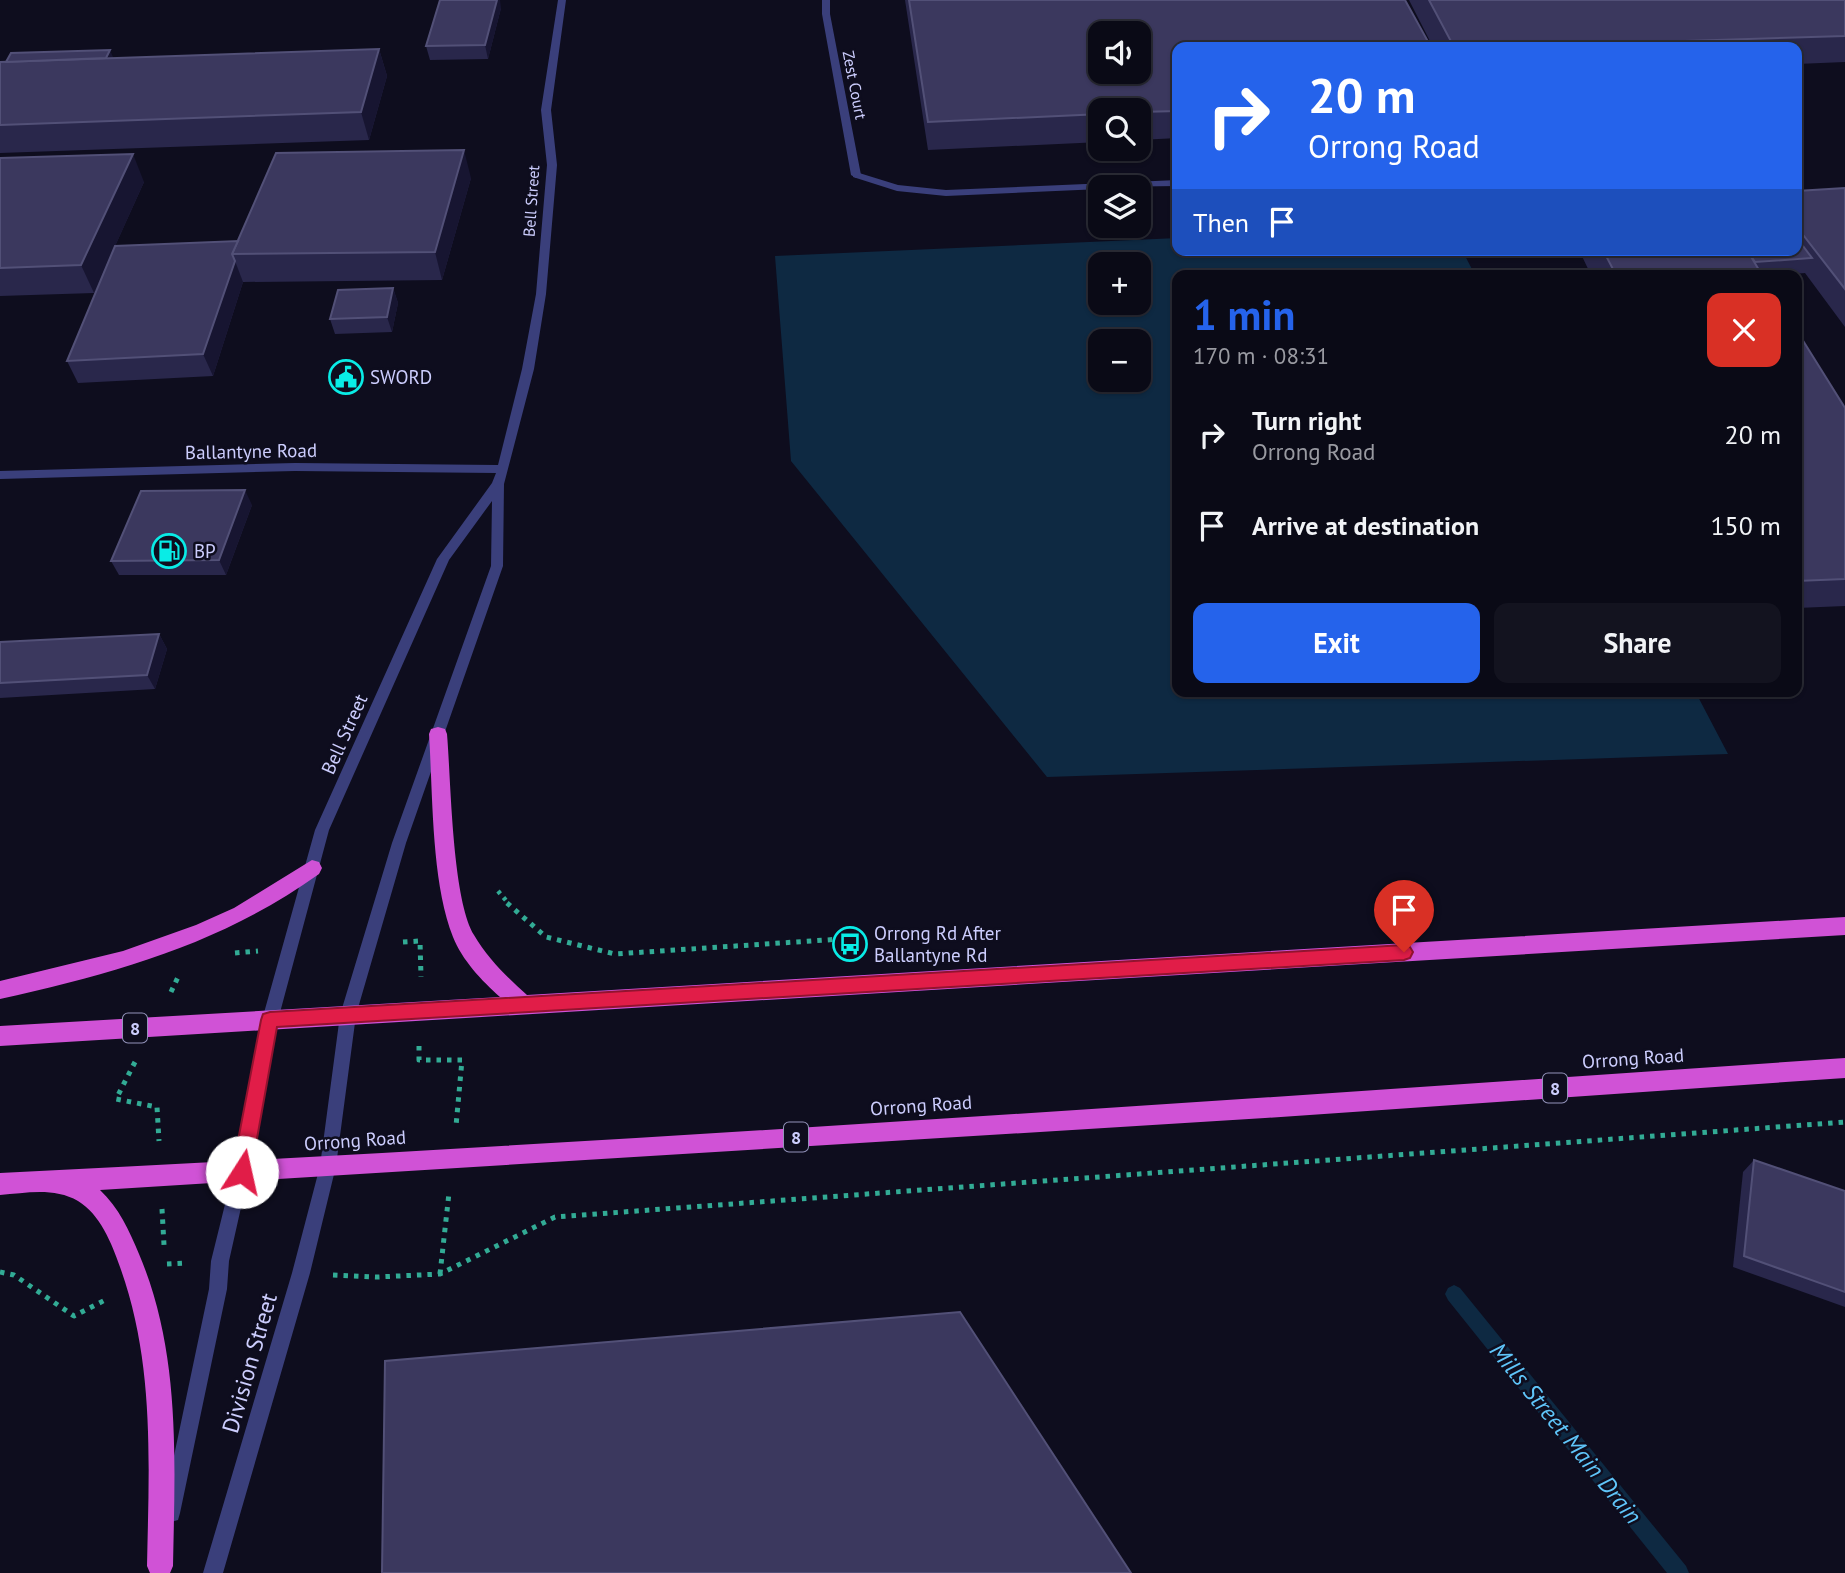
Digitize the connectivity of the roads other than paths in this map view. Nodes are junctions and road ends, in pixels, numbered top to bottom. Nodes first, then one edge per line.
1 (562, 0) edge
2 (826, 0) edge
3 (1172, 183) edge
4 (503, 468) junction
5 (0, 475) edge
6 (498, 484) junction
7 (438, 734) junction
8 (312, 868) junction
9 (1845, 926) edge
10 (0, 990) edge
11 (523, 1005) junction
12 (348, 1015) junction
13 (270, 1020) junction
14 (0, 1036) edge
15 (1845, 1068) edge
16 (328, 1166) junction
17 (242, 1172) junction
18 (57, 1180) junction
19 (0, 1184) edge
20 (159, 1569) edge
21 (213, 1573) edge

1 - 4 street, Bell Street
2 - 3 street, Zest Court
4 - 5 street, Ballantyne Road
4 - 6 street, Bell Street
6 - 7 street, Bell Street
6 - 8 street, Bell Street
7 - 11 highway
7 - 12 street, Bell Street
8 - 10 highway
8 - 13 street, Bell Street
9 - 11 highway, 8
11 - 12 highway, 8
12 - 13 highway, 8
12 - 16 street, Bell Street
13 - 14 highway, 8
13 - 17 street, Bell Street
15 - 16 highway, Orrong Road / 8
16 - 17 highway, Orrong Road / 8
16 - 21 street, Division Street
17 - 18 highway, Orrong Road / 8
17 - 20 street, Division Street
18 - 19 highway, Orrong Road / 8
18 - 20 highway

